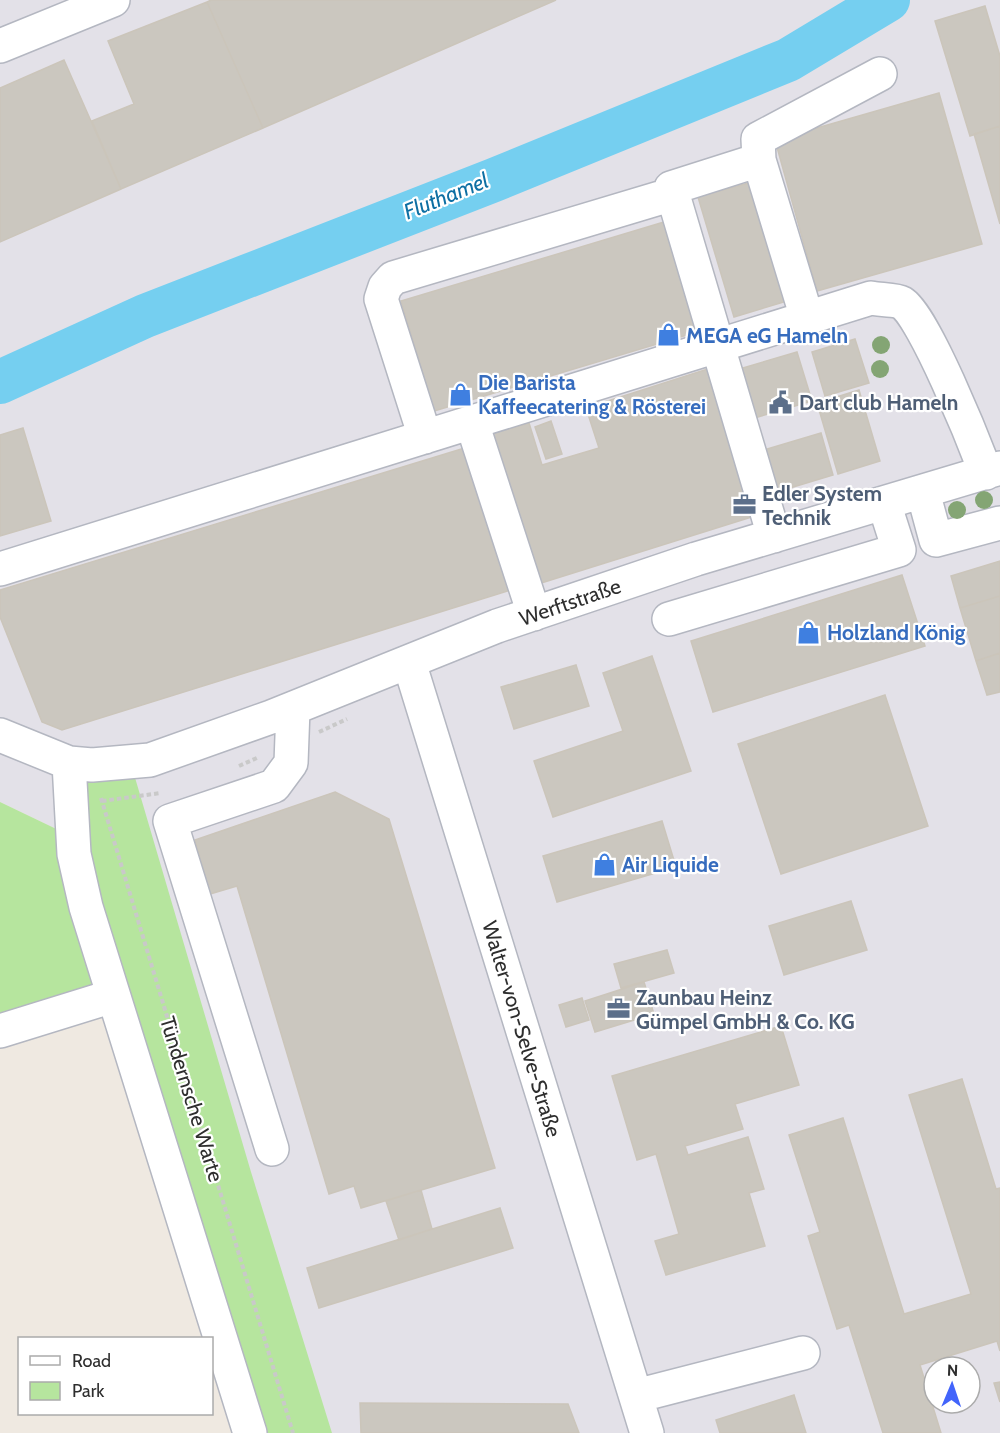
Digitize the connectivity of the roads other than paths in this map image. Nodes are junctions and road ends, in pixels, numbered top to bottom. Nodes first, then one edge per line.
1 (113, 0) edge
2 (0, 46) edge
3 (880, 74) dead end
4 (759, 160) junction
5 (673, 194) junction
6 (807, 318) junction
7 (718, 346) junction
8 (472, 423) junction
9 (425, 437) junction
10 (993, 471) edge
11 (923, 492) junction
12 (884, 503) junction
13 (1000, 523) edge
14 (774, 536) junction
15 (0, 569) edge
16 (534, 614) junction
17 (669, 619) dead end
18 (409, 662) junction
19 (293, 709) junction
20 (0, 735) edge
21 (80, 764) junction
22 (113, 996) junction
23 (0, 1031) edge
24 (272, 1149) dead end
25 (803, 1353) dead end
26 (636, 1396) junction
27 (250, 1433) edge
28 (647, 1433) edge

1 - 2 street
3 - 4 street
4 - 5 street
4 - 6 street
5 - 7 street
5 - 9 street
6 - 7 street
6 - 10 street
7 - 8 street
7 - 14 street
8 - 9 street
8 - 16 street
9 - 15 street
10 - 11 street, Werftstraße
11 - 12 street, Werftstraße
11 - 13 street
12 - 14 street, Werftstraße
12 - 17 street
14 - 16 street, Werftstraße
16 - 18 street, Werftstraße
18 - 19 street, Werftstraße
18 - 26 street, Walter-von-Selve-Straße
19 - 21 street, Werftstraße
19 - 24 street
20 - 21 street
21 - 22 street, Tündernsche Warte
22 - 23 street
22 - 27 street, Tündernsche Warte
25 - 26 street
26 - 28 street, Walter-von-Selve-Straße

